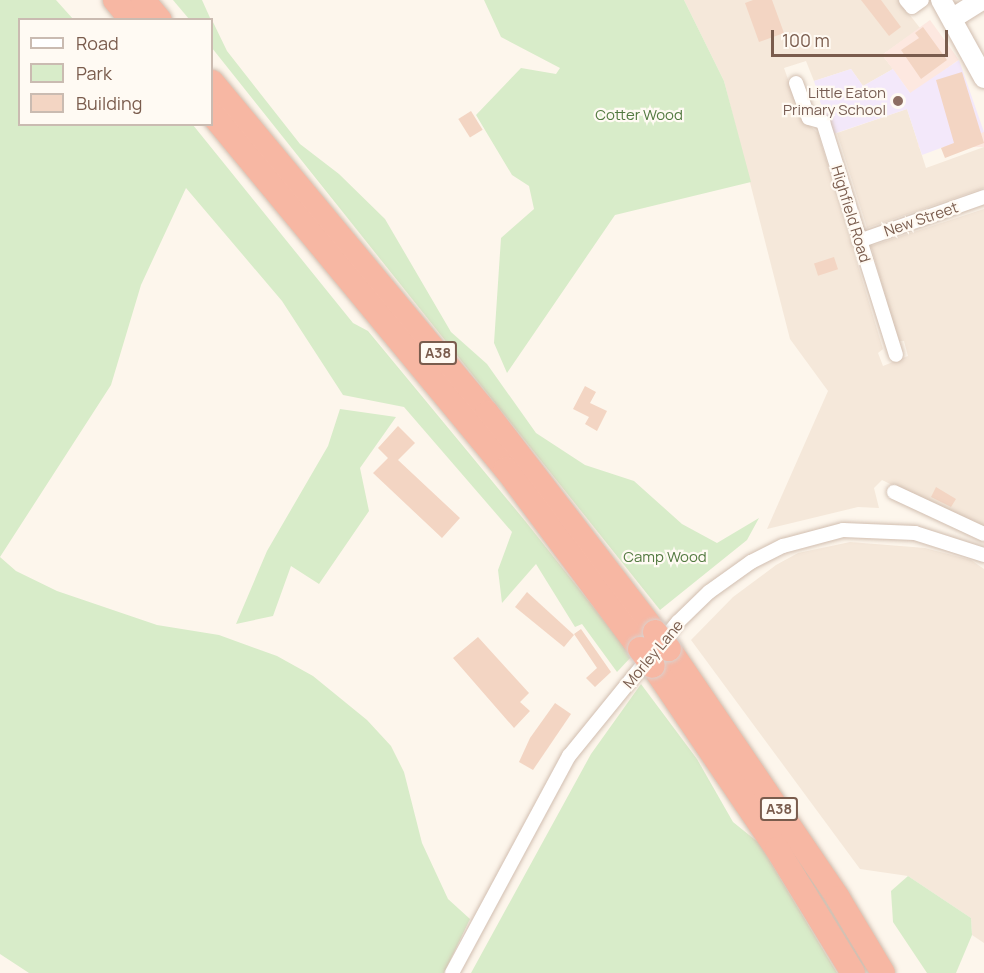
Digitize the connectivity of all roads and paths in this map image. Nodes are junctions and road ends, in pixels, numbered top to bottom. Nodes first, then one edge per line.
1 (115, 0) edge
2 (144, 0) edge
3 (906, 0) edge
4 (922, 0) edge
5 (941, 0) edge
6 (982, 0) edge
7 (130, 18) edge
8 (158, 18) edge
9 (953, 18) junction
10 (984, 78) edge
11 (213, 83) edge
12 (796, 83) dead end
13 (213, 115) edge
14 (984, 197) edge
15 (859, 241) junction
16 (896, 355) dead end
17 (894, 492) dead end
18 (984, 534) edge
19 (984, 555) edge
20 (654, 649) junction
21 (452, 973) edge
22 (853, 973) edge
23 (883, 973) edge

1 - 7 highway
2 - 8 highway
3 - 4 street
5 - 9 main road
6 - 9 main road
9 - 10 main road
11 - 20 highway, A38
12 - 15 street, Highfield Road
13 - 20 highway, A38
14 - 15 street, New Street
15 - 16 street, Highfield Road
17 - 18 street
19 - 21 street, Morley Lane
20 - 22 highway, A38
20 - 23 highway, A38

